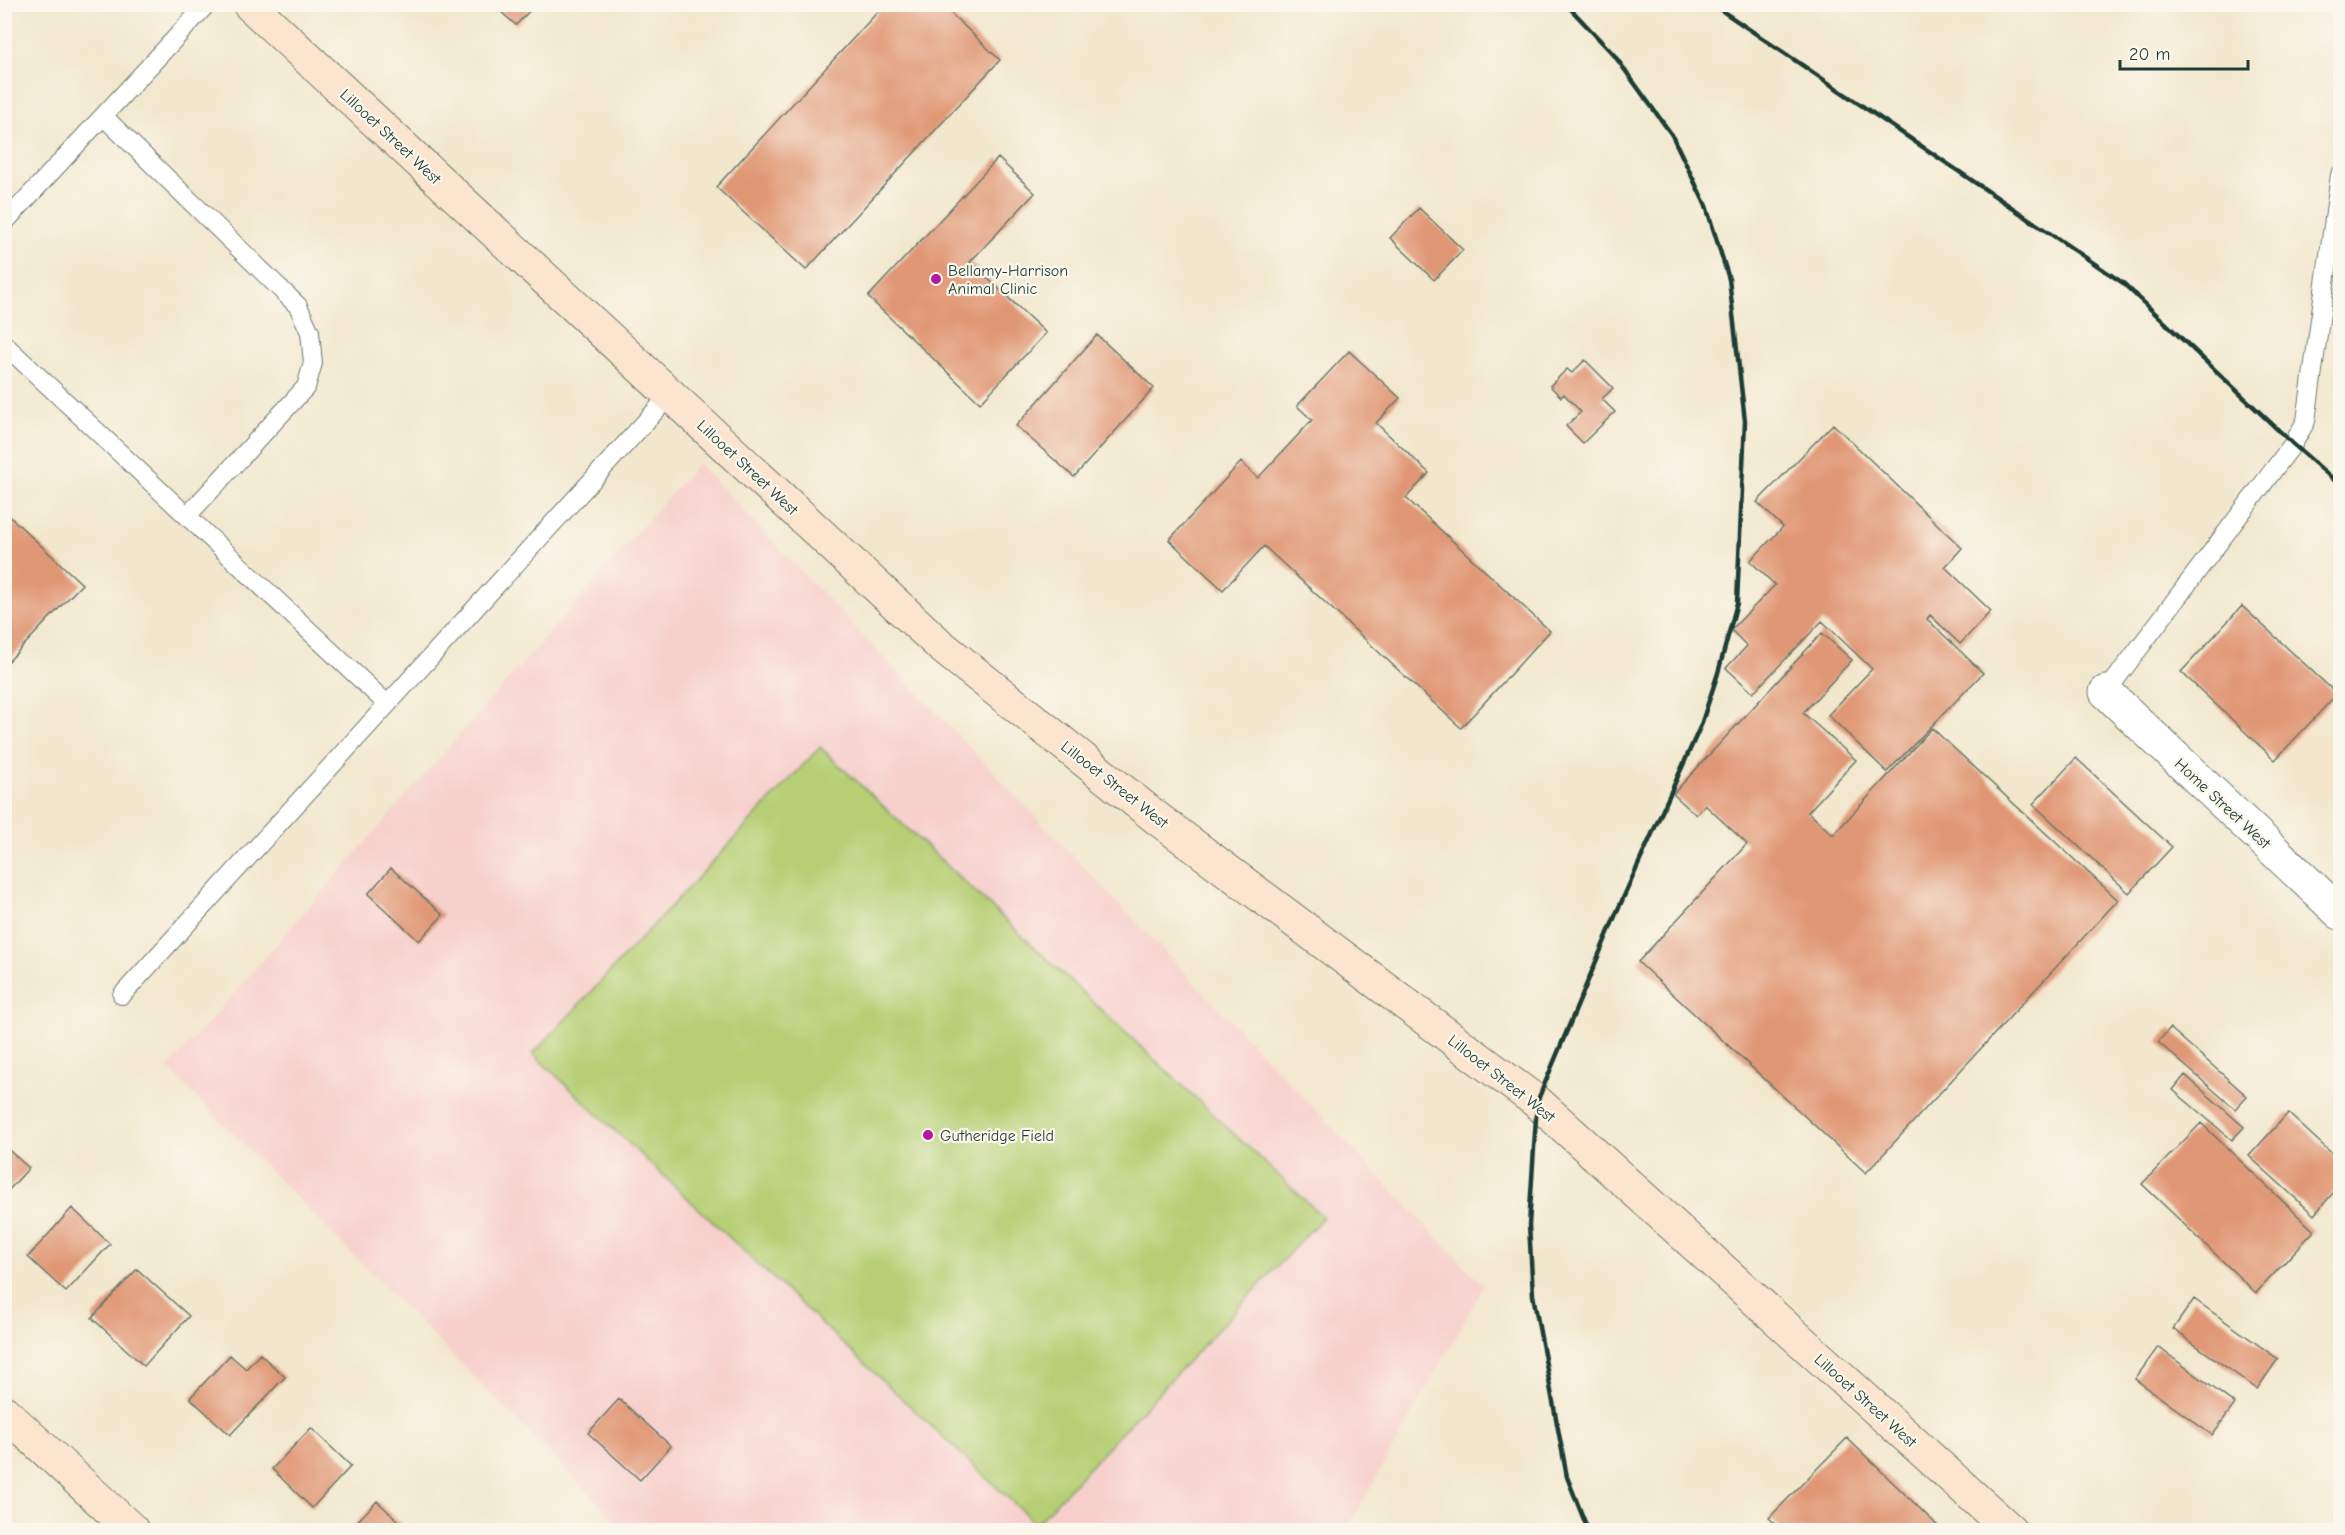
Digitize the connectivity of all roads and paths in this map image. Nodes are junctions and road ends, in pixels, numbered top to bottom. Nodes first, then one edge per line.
1 (207, 4) edge
2 (249, 4) edge
3 (104, 117) junction
4 (2340, 175) edge
5 (4, 224) edge
6 (4, 344) edge
7 (670, 394) junction
8 (187, 516) junction
9 (2106, 692) joint
10 (387, 704) junction
11 (2340, 913) edge
12 (122, 995) dead end
13 (4, 1412) edge
14 (132, 1530) edge
15 (2010, 1530) edge

1 - 3 lane
2 - 7 main road, Lillooet Street West
3 - 5 lane
3 - 8 lane
4 - 9 lane
6 - 8 lane
7 - 10 lane
7 - 15 main road, Lillooet Street West
8 - 10 lane
9 - 11 street, Home Street West
10 - 12 lane
13 - 14 main road

